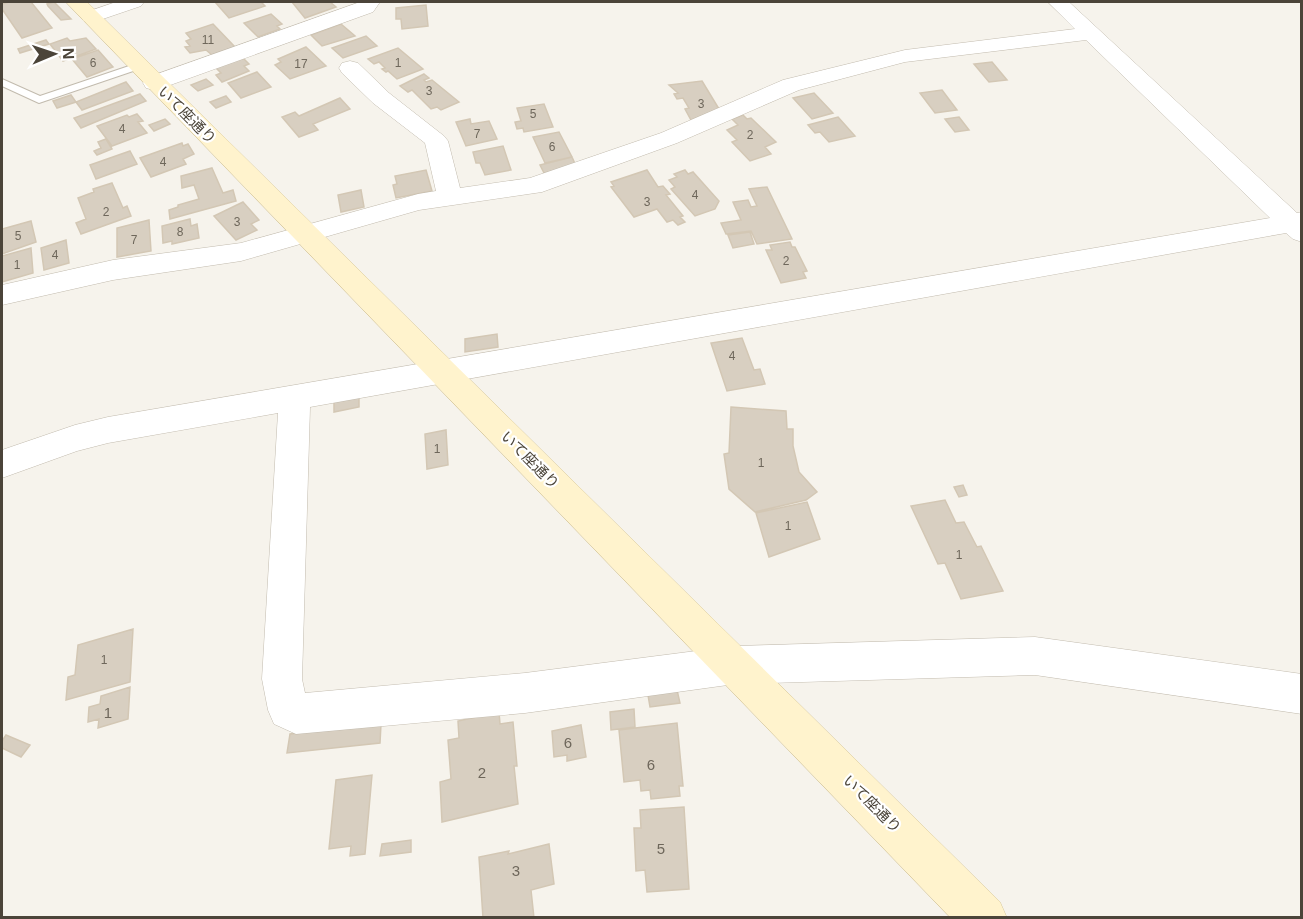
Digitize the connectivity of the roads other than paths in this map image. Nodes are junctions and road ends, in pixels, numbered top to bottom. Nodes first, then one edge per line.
1 (134, 2) edge
2 (370, 2) edge
3 (1058, 2) edge
4 (84, 9) edge
5 (1092, 33) junction
6 (350, 68) dead end
7 (146, 74) junction
8 (2, 82) edge
9 (450, 197) junction
10 (1298, 226) edge
11 (307, 235) junction
12 (2, 295) edge
13 (441, 371) junction
14 (295, 397) junction
15 (2, 464) edge
16 (735, 665) junction
17 (1302, 694) edge
18 (984, 918) edge

1 - 4 street
2 - 7 street
3 - 5 street
4 - 7 street, いて座通り
5 - 9 street
5 - 10 street
6 - 9 street
7 - 8 lane
7 - 11 street, いて座通り
9 - 11 street
10 - 13 street
11 - 12 street
11 - 13 street, いて座通り
13 - 14 street
13 - 16 street, いて座通り
14 - 15 street
14 - 16 street
16 - 17 street
16 - 18 street, いて座通り

